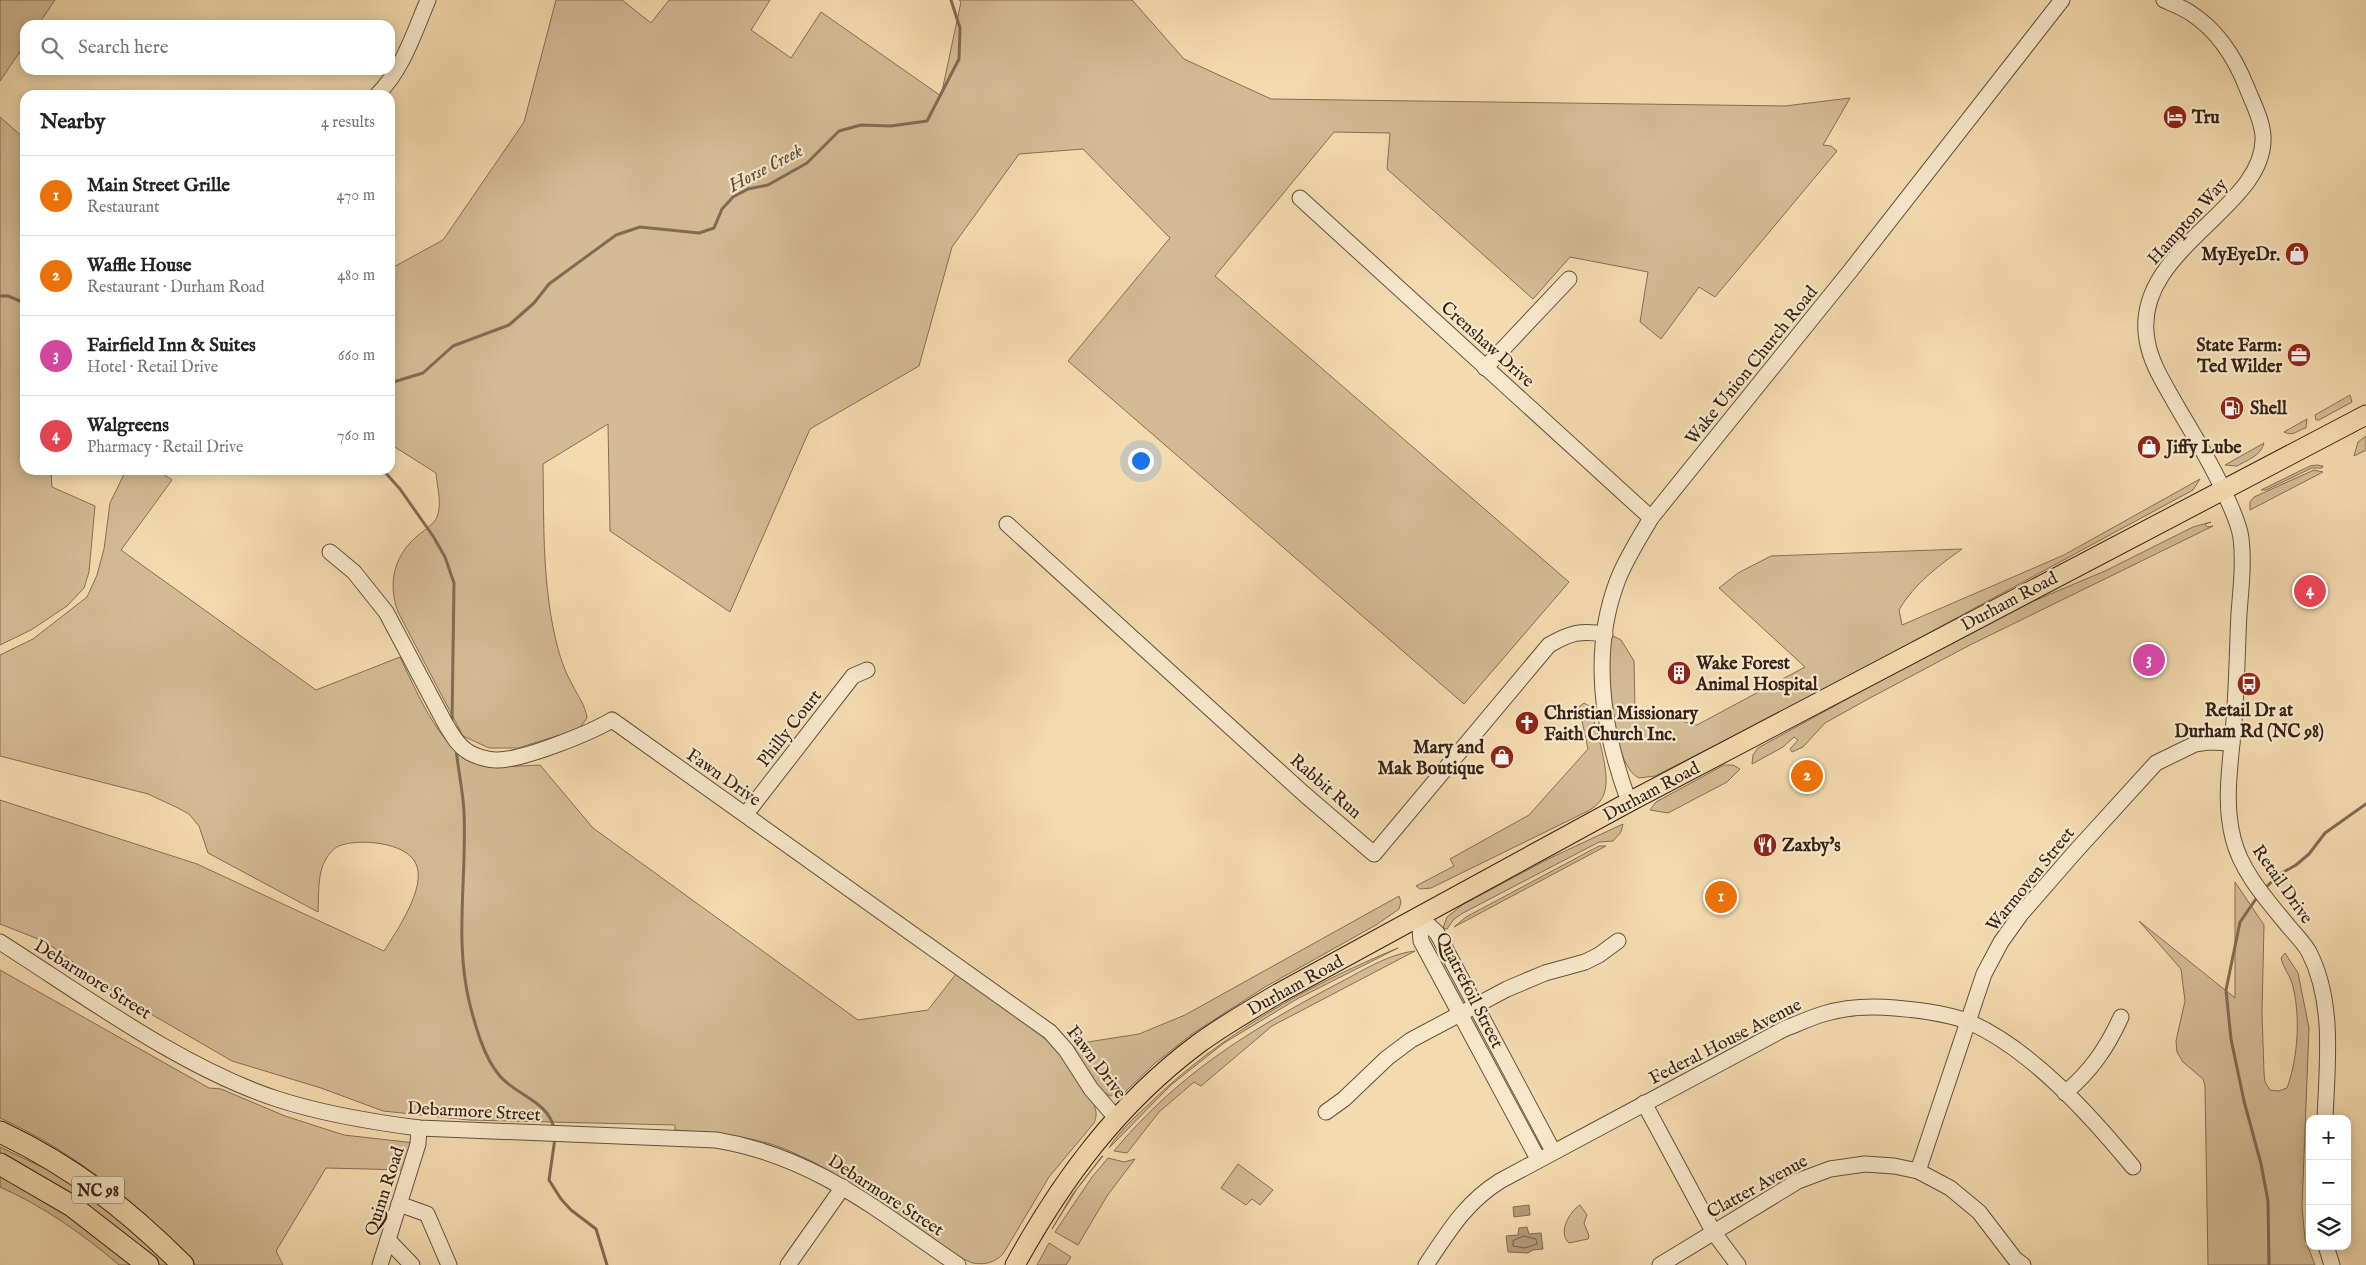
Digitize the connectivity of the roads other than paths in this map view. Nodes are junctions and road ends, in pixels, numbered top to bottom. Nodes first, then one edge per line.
1 (428, 0) edge
2 (2062, 0) edge
3 (2164, 0) edge
4 (395, 73) edge
5 (394, 75) edge
6 (382, 90) edge
7 (1300, 198) dead end
8 (1569, 279) dead end
9 (1485, 368) junction
10 (2366, 415) edge
11 (2224, 491) junction
12 (1651, 518) junction
13 (1007, 524) dead end
14 (330, 552) dead end
15 (1605, 634) junction
16 (867, 670) dead end
17 (2232, 743) junction
18 (1629, 802) junction
19 (746, 814) junction
20 (1420, 916) junction
21 (1618, 941) dead end
22 (0, 942) edge
23 (1476, 1005) junction
24 (1460, 1012) junction
25 (2121, 1017) dead end
26 (1968, 1022) junction
27 (2065, 1093) junction
28 (1644, 1103) junction
29 (1326, 1112) dead end
30 (2325, 1115) edge
31 (1117, 1119) junction
32 (419, 1128) junction
33 (0, 1132) edge
34 (1554, 1151) junction
35 (1538, 1159) junction
36 (0, 1164) edge
37 (2133, 1167) dead end
38 (1918, 1171) junction
39 (843, 1187) junction
40 (399, 1204) junction
41 (1714, 1233) junction
42 (388, 1240) junction
43 (2327, 1250) edge
44 (148, 1265) edge
45 (183, 1265) edge
46 (380, 1265) edge
47 (412, 1265) edge
48 (449, 1265) edge
49 (788, 1265) edge
50 (958, 1265) edge
51 (1015, 1265) edge
52 (1426, 1265) edge
53 (1660, 1265) edge
54 (1738, 1265) edge
55 (2023, 1265) edge
56 (2332, 1265) edge

1 - 4 street
2 - 12 street, Wake Union Church Road
3 - 11 street, Hampton Way
5 - 6 street
7 - 9 street, Crenshaw Drive
8 - 9 street
9 - 12 street, Crenshaw Drive
10 - 11 main road, Durham Road
11 - 17 street, Retail Drive
11 - 18 main road, Durham Road
12 - 15 street, Wake Union Church Road
13 - 15 street, Rabbit Run
14 - 19 street, Fawn Drive
15 - 18 street, Wake Union Church Road
16 - 19 street, Philly Court
17 - 26 street, Warmoven Street
17 - 30 street, Retail Drive
18 - 20 main road, Durham Road
19 - 31 street, Fawn Drive
20 - 23 street, Quatrefoil Street
20 - 24 street, Quatrefoil Street
20 - 31 main road, Durham Road
21 - 23 street
22 - 32 street, Debarmore Street
23 - 24 street
23 - 34 street, Quatrefoil Street
24 - 29 street
24 - 35 street, Quatrefoil Street
25 - 27 street
26 - 27 street, Federal House Avenue
26 - 28 street, Federal House Avenue
26 - 38 street, Warmoven Street
27 - 37 street, Federal House Avenue
28 - 34 street, Federal House Avenue
28 - 41 street
31 - 51 main road, Durham Road
32 - 39 street, Debarmore Street
32 - 40 street, Quinn Road
33 - 45 highway, NC 98
34 - 35 street, Federal House Avenue
35 - 52 street, Federal House Avenue
36 - 44 highway, NC 98
38 - 41 street, Clatter Avenue
38 - 55 street, Clatter Avenue
39 - 49 street
39 - 50 street, Debarmore Street
40 - 42 street, Quinn Road
40 - 48 street
41 - 53 street, Clatter Avenue
41 - 54 street
42 - 46 street, Quinn Road
42 - 47 street
43 - 56 street

